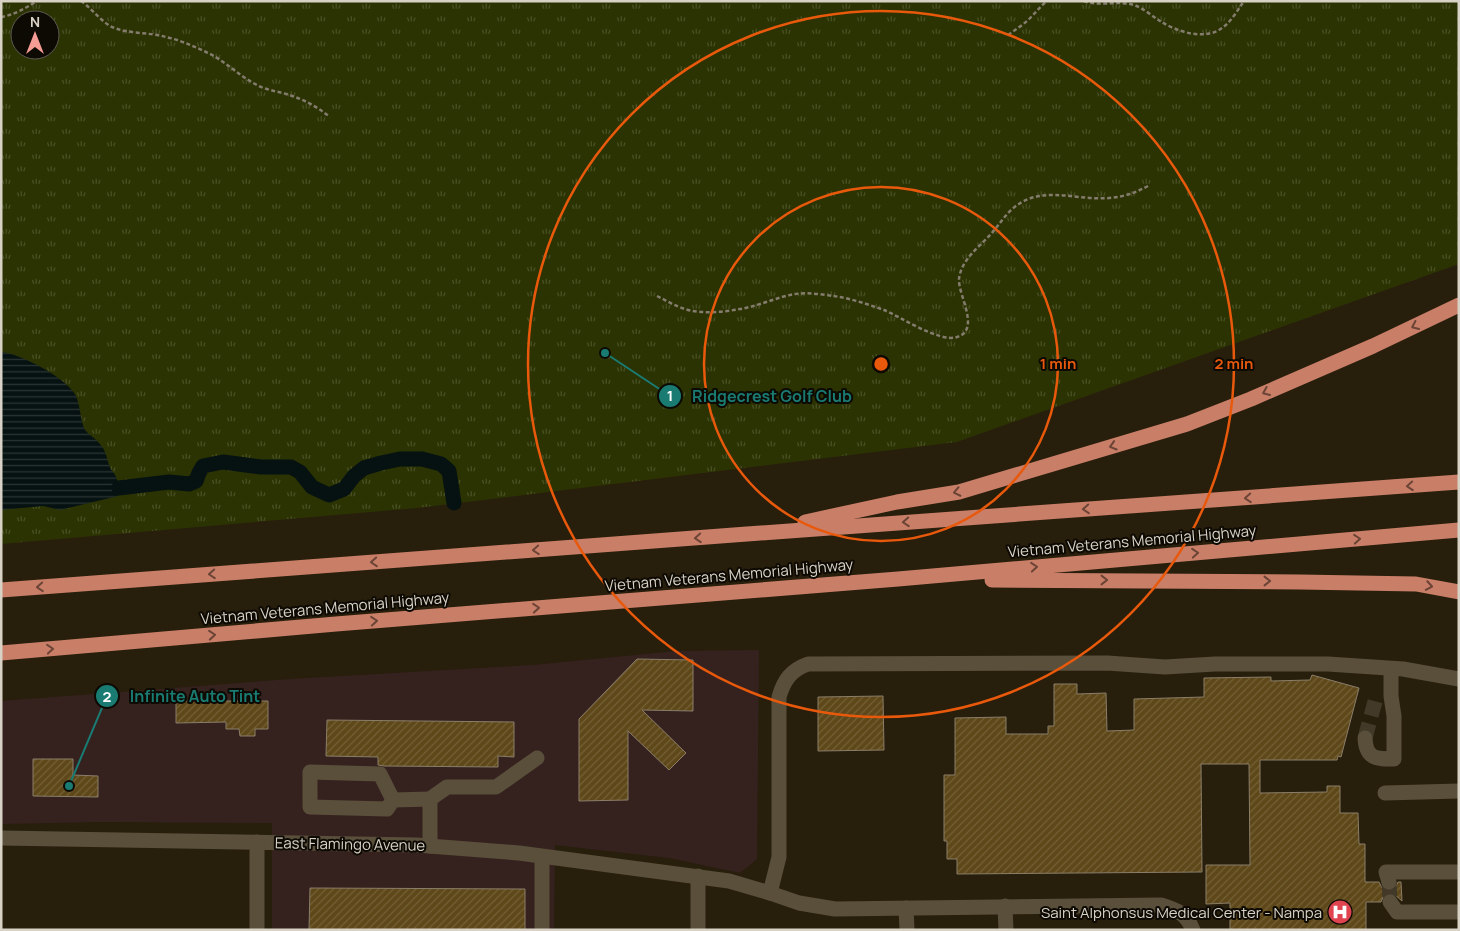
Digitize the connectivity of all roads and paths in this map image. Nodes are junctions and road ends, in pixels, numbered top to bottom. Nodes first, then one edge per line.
1 (37, 1) edge
2 (81, 1) edge
3 (1047, 1) edge
4 (1084, 1) edge
5 (1244, 1) edge
6 (1, 17) edge
7 (1008, 35) dead end
8 (330, 117) dead end
9 (1148, 186) dead end
10 (657, 296) dead end
11 (1459, 305) edge
12 (1459, 482) edge
13 (1459, 530) edge
14 (747, 534) junction
15 (898, 579) junction
16 (1, 590) edge
17 (1459, 592) edge
18 (1, 653) edge
19 (1391, 669) junction
20 (1459, 679) edge
21 (1365, 738) tunnel mouth
22 (536, 758) dead end
23 (1459, 791) edge
24 (1385, 793) dead end
25 (430, 799) junction
26 (393, 800) junction
27 (1, 838) edge
28 (257, 842) junction
29 (430, 846) junction
30 (542, 857) junction
31 (1459, 872) edge
32 (698, 876) junction
33 (1390, 882) dead end
34 (770, 893) junction
35 (1390, 902) dead end
36 (1005, 906) junction
37 (906, 908) junction
38 (1459, 912) edge
39 (257, 930) edge
40 (542, 930) edge
41 (698, 930) edge
42 (907, 930) edge
43 (1006, 930) edge
44 (1193, 930) edge

1 - 6 path
2 - 8 path
3 - 7 path
4 - 5 path
9 - 10 path
11 -> 14 highway
12 -> 14 highway
15 -> 13 highway, Vietnam Veterans Memorial Highway
14 -> 16 highway
15 -> 17 highway
18 -> 15 highway, Vietnam Veterans Memorial Highway
19 - 20 street
19 - 21 street
19 - 34 street
22 - 25 street
23 - 24 street
25 - 26 street
25 - 29 street
26 - 26 street
27 - 28 street, East Flamingo Avenue
28 - 29 street, East Flamingo Avenue
28 - 39 street
29 - 30 street, East Flamingo Avenue
30 - 32 street, East Flamingo Avenue
30 - 40 street
31 - 33 street
32 - 34 street, East Flamingo Avenue
32 - 41 street
34 - 37 street, East Flamingo Avenue
35 - 38 street
36 - 37 street, East Flamingo Avenue
36 - 43 street
36 - 44 street, East Flamingo Avenue
37 - 42 street

